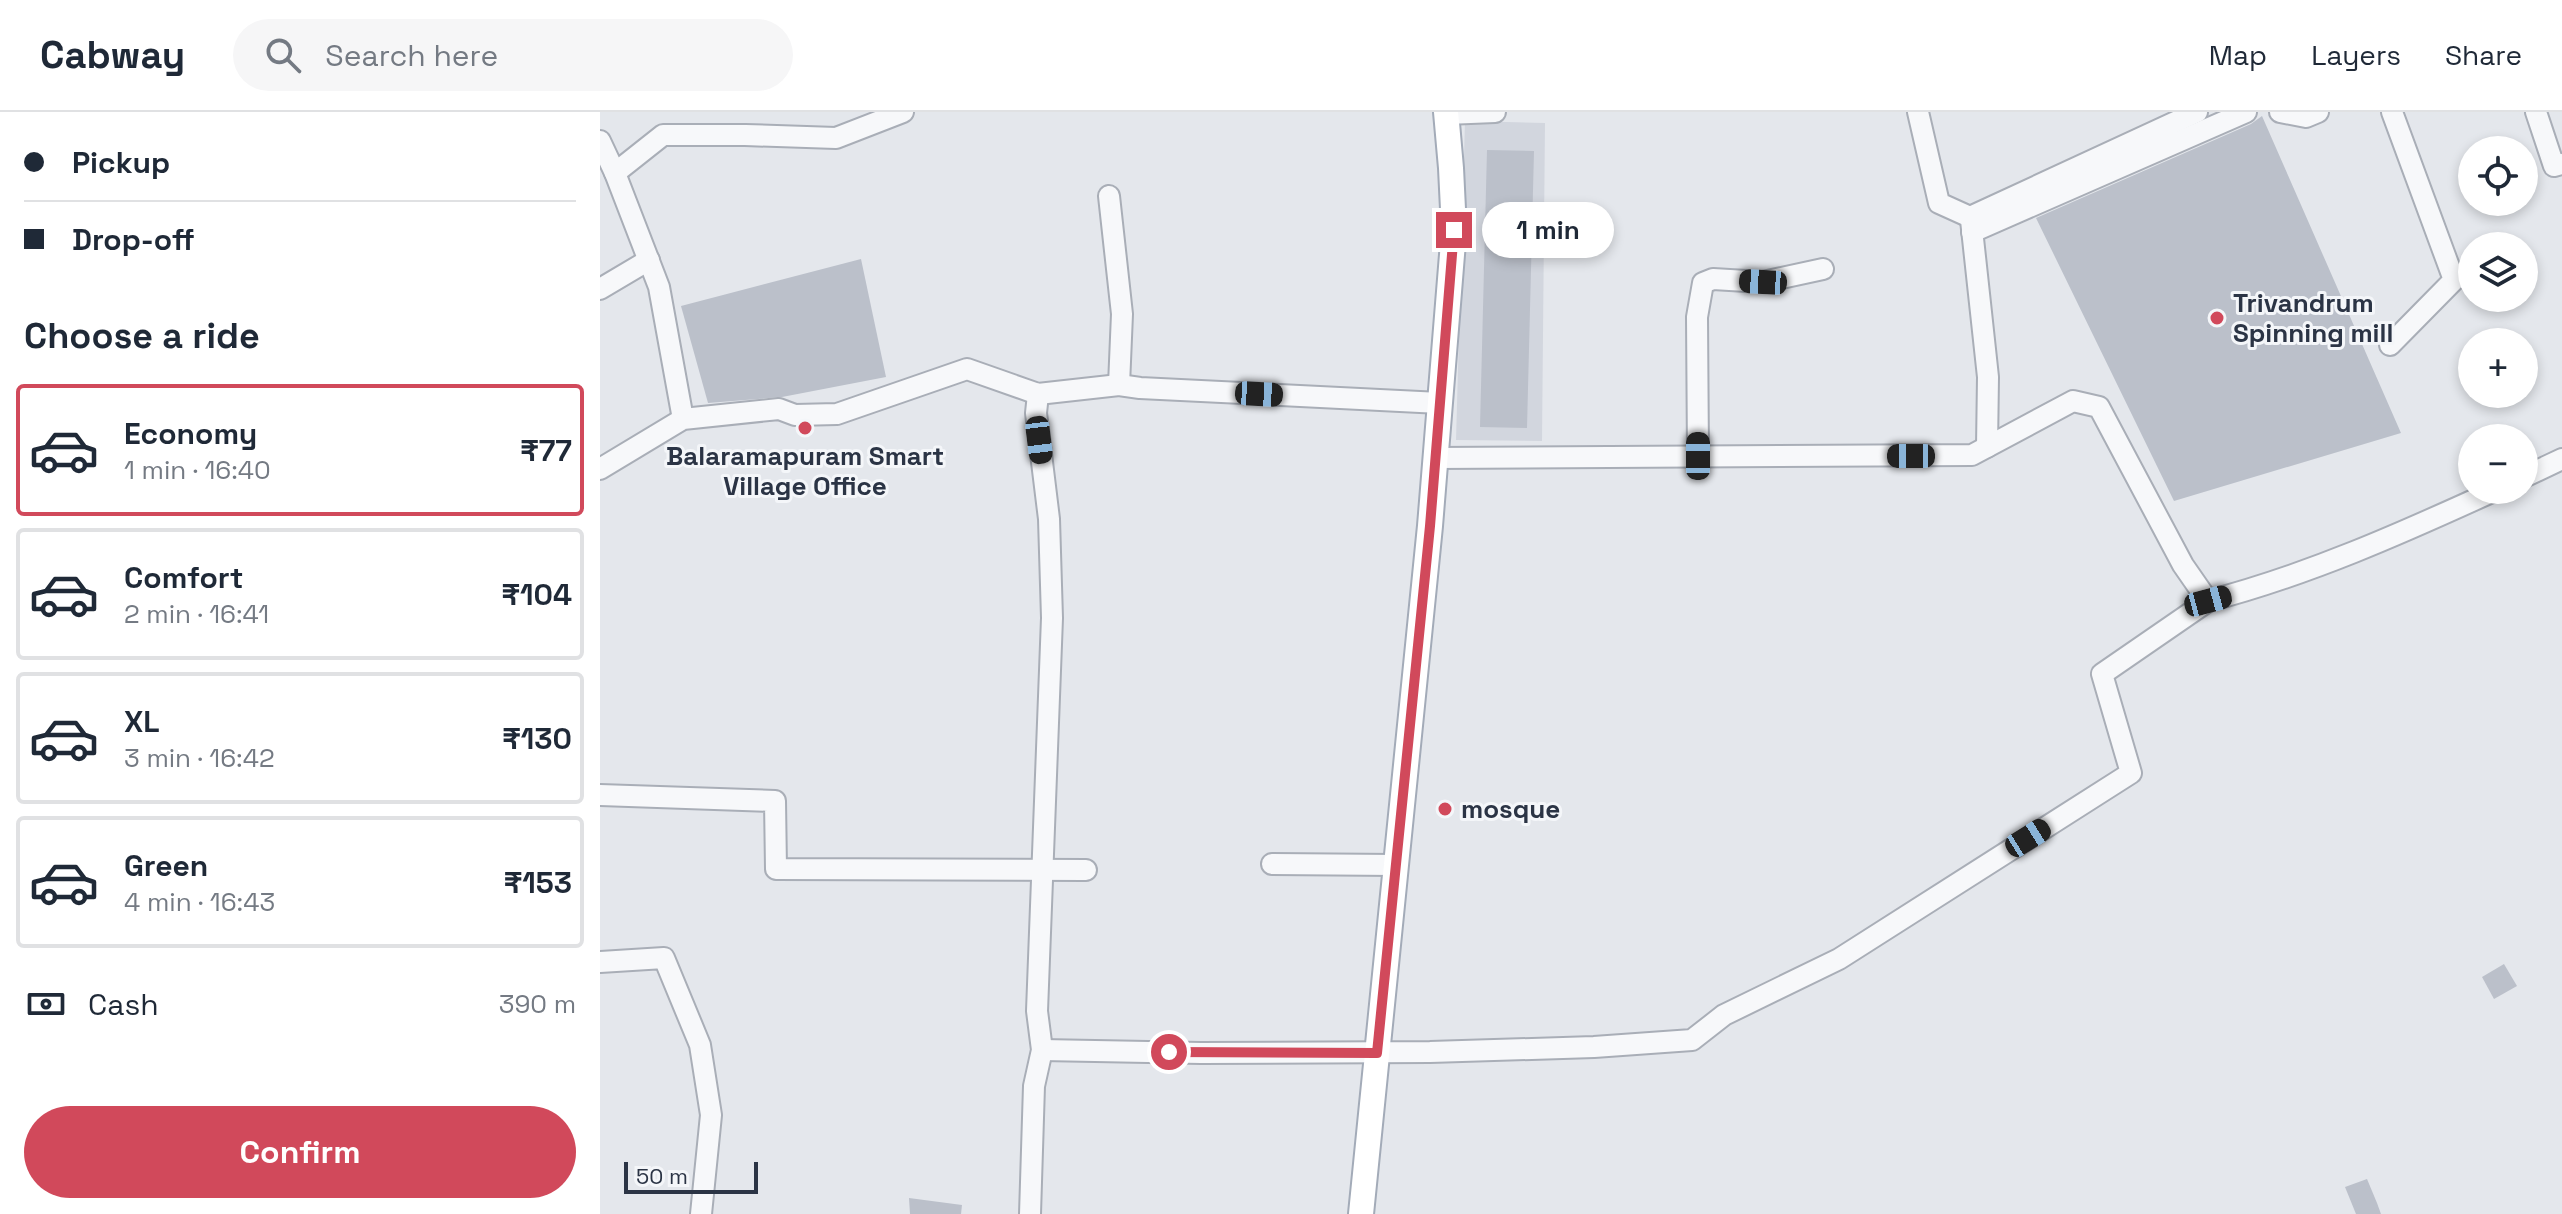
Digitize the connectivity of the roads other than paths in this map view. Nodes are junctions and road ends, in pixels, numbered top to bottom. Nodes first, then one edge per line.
1 (903, 112) edge
2 (1495, 112) edge
3 (1918, 112) edge
4 (2197, 112) edge
5 (2246, 112) edge
6 (2280, 112) edge
7 (2318, 112) edge
8 (2392, 112) edge
9 (2536, 112) edge
10 (1446, 113) edge
11 (600, 141) edge
12 (2562, 164) edge
13 (615, 173) junction
14 (1109, 196) dead end
15 (1971, 224) junction
16 (649, 260) junction
17 (1823, 269) dead end
18 (600, 289) edge
19 (2390, 345) dead end
20 (1119, 385) junction
21 (1038, 394) junction
22 (1440, 403) junction
23 (683, 419) junction
24 (1987, 447) junction
25 (1698, 456) junction
26 (1435, 458) junction
27 (2562, 459) edge
28 (600, 469) edge
29 (2538, 470) edge
30 (2464, 504) edge
31 (2208, 601) junction
32 (600, 795) edge
33 (1272, 864) dead end
34 (1396, 865) junction
35 (1043, 870) junction
36 (1086, 870) dead end
37 (600, 962) edge
38 (1042, 1050) junction
39 (1377, 1053) junction
40 (701, 1214) edge
41 (1030, 1214) edge
42 (1361, 1214) edge

1 - 13 street
2 - 10 street
3 - 15 street
4 - 15 street
5 - 15 street
6 - 7 street
8 - 19 street
9 - 12 street
10 - 22 main road
11 - 13 street
13 - 16 street
14 - 20 street
15 - 24 street
16 - 18 street
16 - 23 street
17 - 25 street
20 - 21 street
20 - 22 street
21 - 23 street
21 - 35 street
22 - 26 main road
23 - 28 street
24 - 25 street
24 - 31 street
25 - 26 street
26 - 34 main road
27 - 29 street
30 - 31 street
31 - 39 street
32 - 35 street
33 - 34 street
34 - 39 main road
35 - 36 street
35 - 38 street
37 - 40 street
38 - 39 street
38 - 41 street
39 - 42 main road

